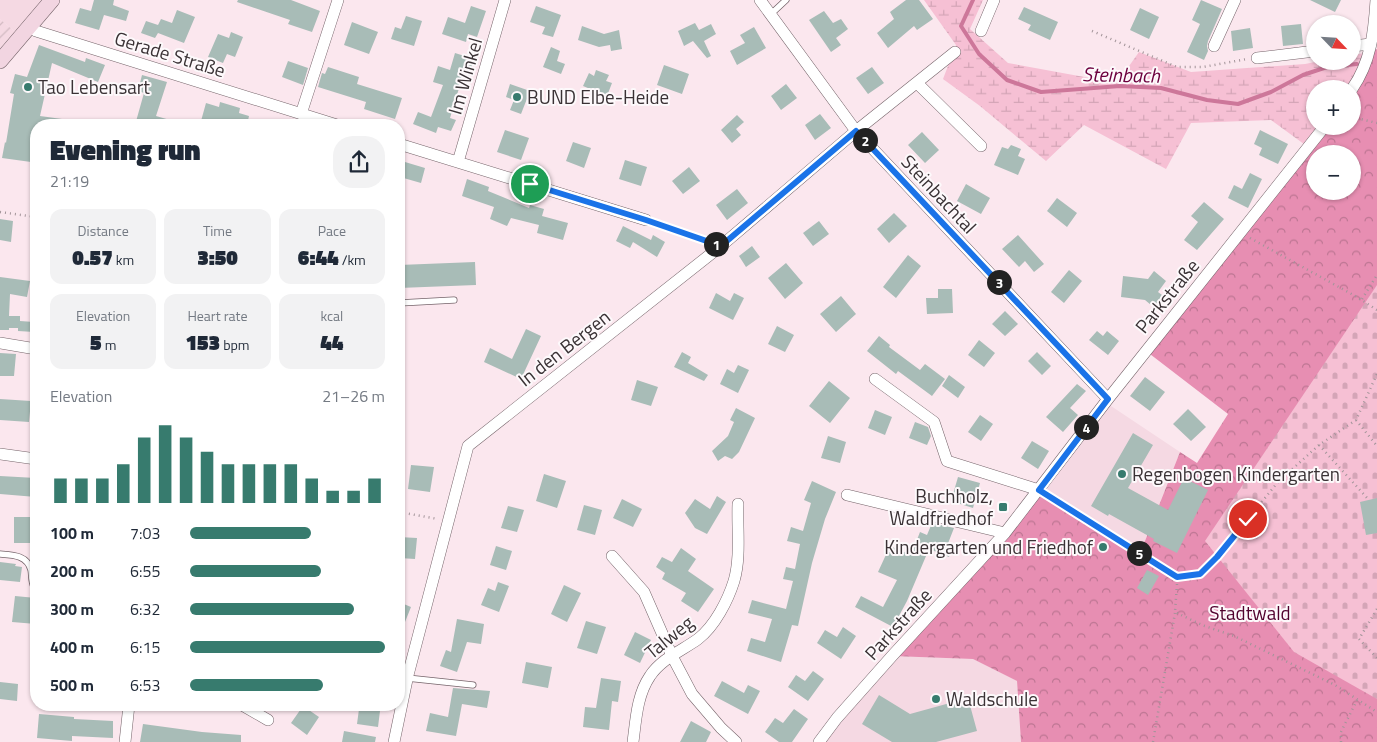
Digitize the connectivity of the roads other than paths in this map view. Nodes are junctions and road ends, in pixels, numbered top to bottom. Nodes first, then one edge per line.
1 (52, 0) edge
2 (338, 0) edge
3 (505, 0) edge
4 (760, 0) edge
5 (786, 0) edge
6 (994, 0) edge
7 (1236, 0) edge
8 (1376, 0) edge
9 (771, 14) junction
10 (29, 25) junction
11 (981, 31) dead end
12 (1371, 44) junction
13 (1361, 45) edge
14 (1214, 46) dead end
15 (955, 52) dead end
16 (1306, 52) edge
17 (1257, 58) road end
18 (0, 60) edge
19 (1359, 80) edge
20 (917, 83) junction
21 (301, 114) junction
22 (317, 119) edge
23 (856, 131) junction
24 (1318, 135) edge
25 (405, 146) edge
26 (981, 146) dead end
27 (458, 162) junction
28 (646, 220) road end
29 (454, 300) dead end
30 (405, 303) edge
31 (0, 343) edge
32 (30, 348) edge
33 (875, 379) dead end
34 (1108, 399) junction
35 (0, 454) edge
36 (30, 458) edge
37 (1039, 490) junction
38 (847, 495) dead end
39 (738, 504) dead end
40 (1005, 533) junction
41 (0, 554) edge
42 (612, 556) dead end
43 (30, 568) edge
44 (1177, 577) road end
45 (672, 656) junction
46 (407, 678) junction
47 (473, 685) dead end
48 (405, 688) edge
49 (128, 711) edge
50 (252, 711) edge
51 (400, 711) edge
52 (268, 720) dead end
53 (125, 742) edge
54 (394, 742) edge
55 (633, 742) edge
56 (736, 742) edge
57 (819, 742) edge

1 - 10 street
2 - 21 street
3 - 27 street, Im Winkel
4 - 9 street, Steinbachtal
5 - 9 lane
6 - 11 street
7 - 14 street
8 - 12 street
9 - 23 street, Steinbachtal
10 - 18 street
10 - 21 street, Gerade Straße
12 - 13 street
12 - 19 street
15 - 20 street, In den Bergen
16 - 17 street
20 - 23 street, In den Bergen
20 - 26 street
21 - 22 street, Gerade Straße
23 - 34 street, Steinbachtal
23 - 46 street, In den Bergen
24 - 34 street, Parkstraße
25 - 27 street
27 - 28 street
29 - 30 lane
31 - 32 street
33 - 37 street
34 - 37 street, Parkstraße
35 - 36 street
37 - 40 street, Parkstraße
37 - 44 lane
38 - 40 street
39 - 45 street, Talweg
40 - 57 street, Parkstraße
41 - 43 lane
42 - 45 street
45 - 55 street, Talweg
45 - 56 street
46 - 47 lane
46 - 48 street, In den Bergen
49 - 53 street
50 - 52 street
51 - 54 street, In den Bergen

